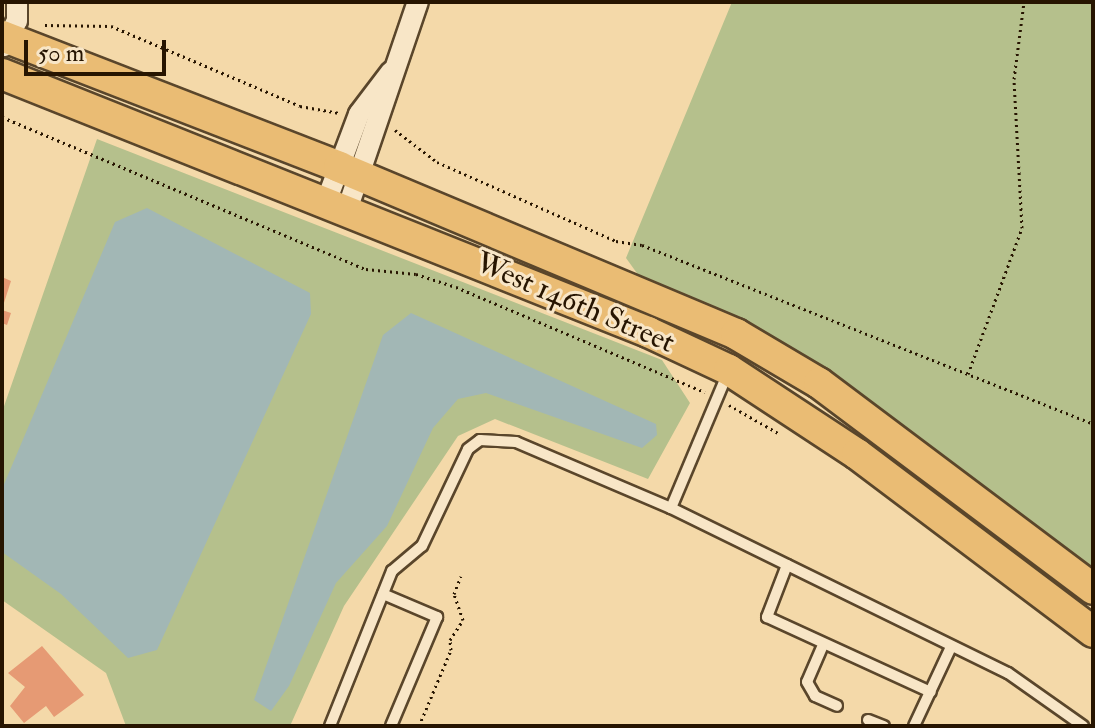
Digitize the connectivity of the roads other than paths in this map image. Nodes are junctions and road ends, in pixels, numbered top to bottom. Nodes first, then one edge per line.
1 (17, 2) edge
2 (418, 2) edge
3 (4, 41) edge
4 (2, 74) edge
5 (350, 172) junction
6 (337, 206) junction
7 (729, 370) junction
8 (671, 508) junction
9 (787, 565) junction
10 (1093, 589) edge
11 (383, 594) junction
12 (1093, 632) edge
13 (823, 645) junction
14 (951, 647) junction
15 (931, 692) junction
16 (837, 706) dead end
17 (868, 720) dead end
18 (330, 726) edge
19 (391, 726) edge
20 (884, 726) edge
21 (914, 726) edge
22 (1083, 726) edge

1 - 3 street
2 - 5 street
3 - 5 main road, West 146th Street
4 - 6 main road, West 146th Street
5 - 6 street
5 - 10 main road, West 146th Street
6 - 7 main road, West 146th Street
7 - 8 lane
7 - 12 main road, West 146th Street
8 - 9 lane
8 - 11 lane
9 - 13 lane
9 - 14 lane
11 - 18 lane
11 - 19 lane
13 - 15 lane
13 - 16 lane
14 - 15 lane
14 - 22 lane
15 - 21 lane
17 - 20 lane

